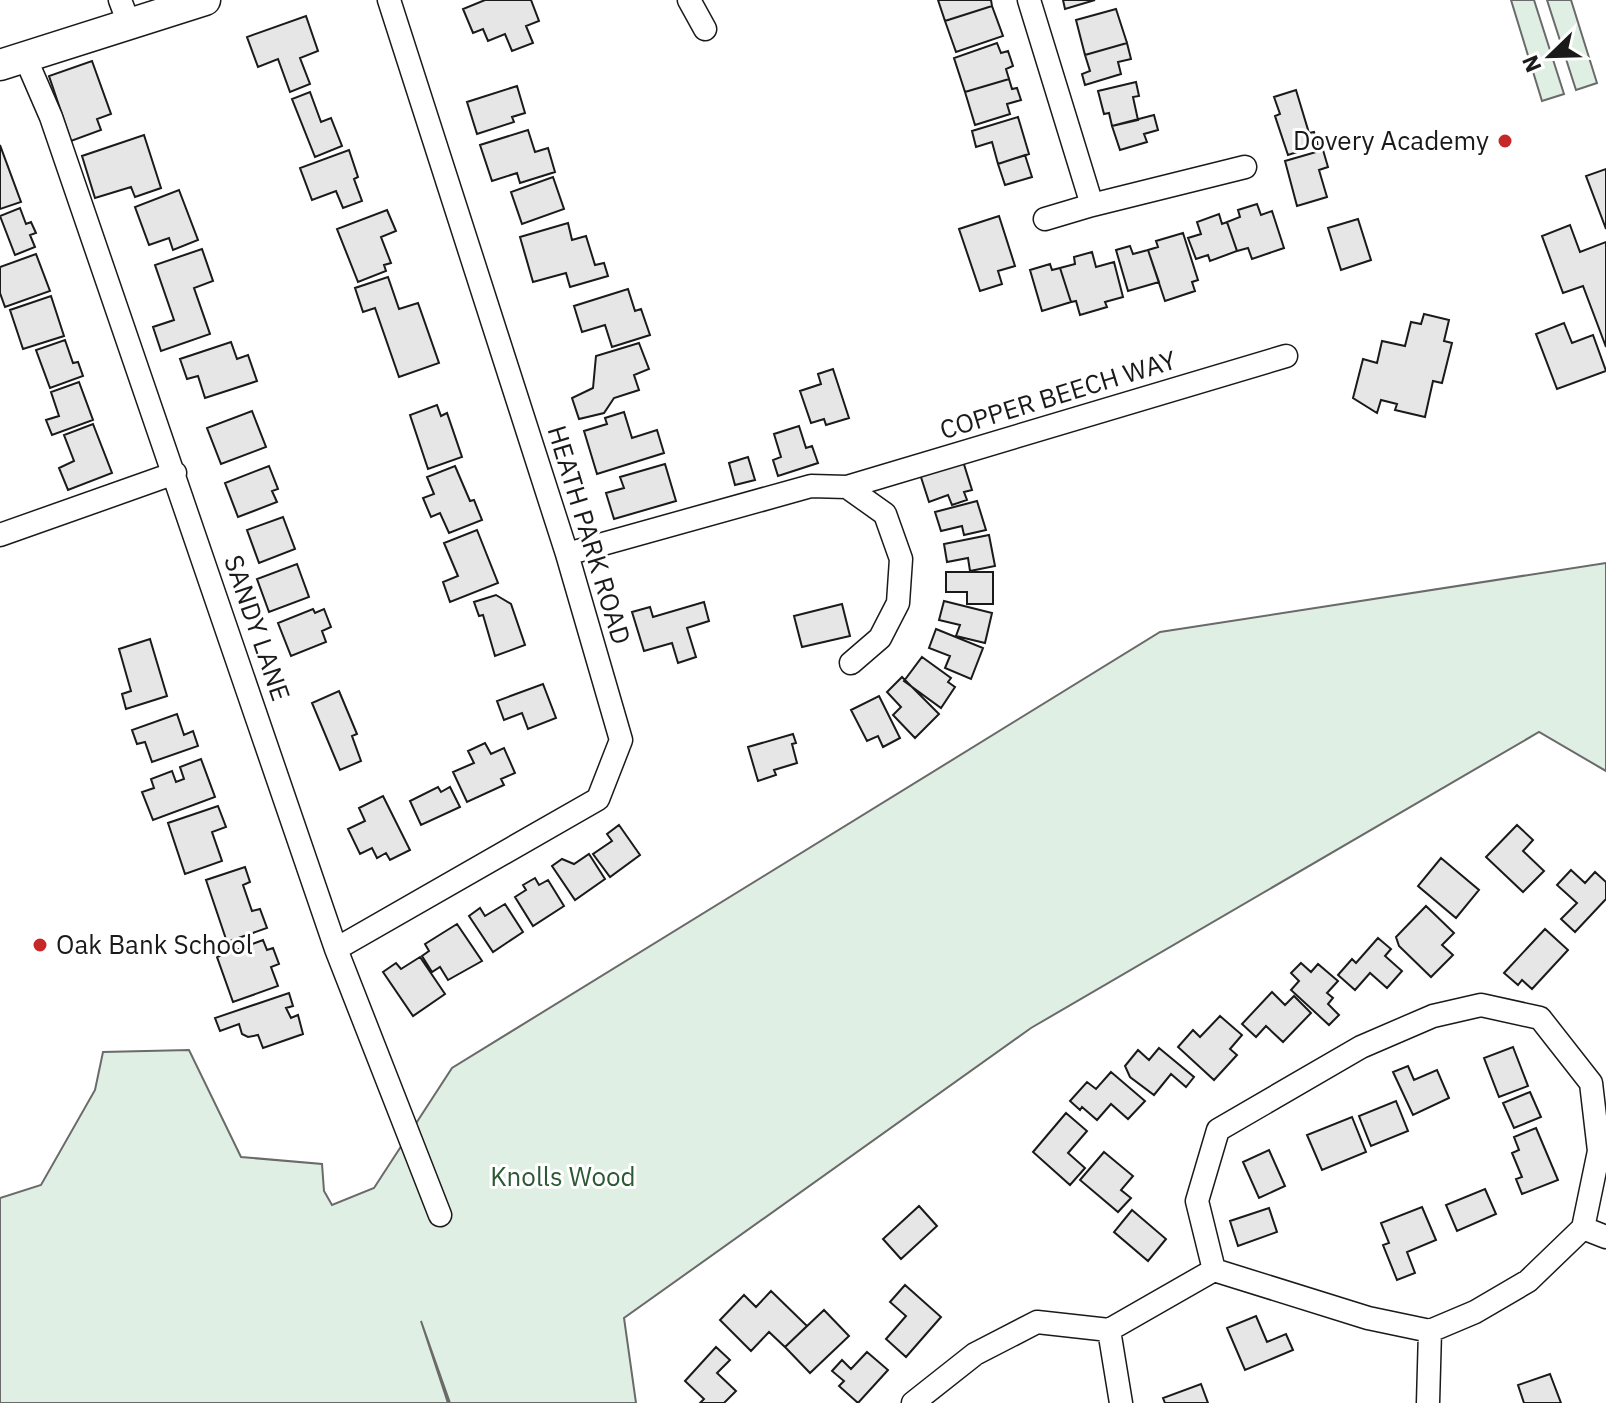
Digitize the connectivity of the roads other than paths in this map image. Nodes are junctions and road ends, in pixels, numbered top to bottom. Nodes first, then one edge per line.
1 (205, 0) edge
2 (389, 0) edge
3 (689, 0) edge
4 (1029, 0) edge
5 (125, 12) edge
6 (705, 29) dead end
7 (12, 61) edge
8 (1245, 167) dead end
9 (1092, 205) junction
10 (1045, 219) dead end
11 (1286, 356) dead end
12 (175, 473) junction
13 (847, 487) junction
14 (0, 535) edge
15 (567, 554) junction
16 (851, 663) dead end
17 (336, 949) junction
18 (440, 1215) dead end
19 (1583, 1228) junction
20 (1606, 1237) edge
21 (1214, 1270) junction
22 (1109, 1330) junction
23 (1430, 1331) junction
24 (913, 1403) edge
25 (1121, 1403) edge
26 (1428, 1403) edge

1 - 5 street
2 - 15 street, HEATH PARK ROAD
3 - 6 street
4 - 9 street
5 - 7 street
7 - 12 street, SANDY LANE
8 - 9 street
9 - 10 street
11 - 13 street, COPPER BEECH WAY
12 - 14 street
12 - 17 street, SANDY LANE
13 - 15 street, COPPER BEECH WAY
13 - 16 street
15 - 17 street, HEATH PARK ROAD
17 - 18 street, SANDY LANE
19 - 20 street
19 - 21 street
19 - 23 street
21 - 22 street
21 - 23 street
22 - 24 street
22 - 25 street
23 - 26 street

